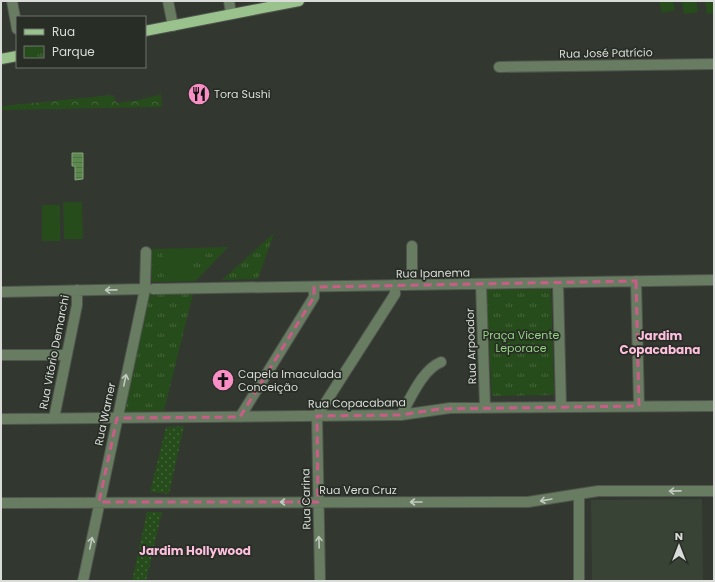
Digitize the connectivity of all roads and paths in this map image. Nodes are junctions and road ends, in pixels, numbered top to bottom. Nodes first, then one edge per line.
1 (12, 1) edge
2 (168, 1) edge
3 (229, 1) edge
4 (298, 1) edge
5 (231, 14) junction
6 (16, 23) edge
7 (173, 26) junction
8 (146, 31) edge
9 (16, 56) edge
10 (1, 59) edge
11 (714, 64) edge
12 (499, 67) dead end
13 (412, 246) dead end
14 (146, 252) dead end
15 (714, 280) edge
16 (636, 281) junction
17 (558, 283) junction
18 (481, 284) junction
19 (395, 285) junction
20 (412, 285) junction
21 (314, 287) junction
22 (149, 289) junction
23 (77, 290) junction
24 (1, 292) edge
25 (1, 355) edge
26 (67, 355) junction
27 (441, 362) dead end
28 (639, 406) junction
29 (714, 406) edge
30 (485, 407) junction
31 (561, 407) junction
32 (401, 415) junction
33 (318, 416) junction
34 (240, 417) junction
35 (54, 418) junction
36 (117, 418) junction
37 (1, 419) edge
38 (714, 491) edge
39 (579, 494) junction
40 (99, 502) junction
41 (318, 502) junction
42 (1, 503) edge
43 (83, 581) edge
44 (320, 581) edge
45 (579, 581) edge

1 - 6 street
2 - 7 street
3 - 5 street
4 - 5 main road
5 - 7 main road
7 - 8 main road
9 - 10 main road
11 - 12 street, Rua José Patrício
13 - 20 street
14 - 22 street, Rua Warner
15 - 16 street, Rua Ipanema
16 - 17 street, Rua Ipanema
16 - 28 street
17 - 18 street, Rua Ipanema
17 - 31 street
18 - 20 street, Rua Ipanema
18 - 30 street, Rua Arpoador
19 - 20 street, Rua Ipanema
19 - 21 street, Rua Ipanema
19 - 33 street
21 - 22 street, Rua Ipanema
21 - 34 street
22 -> 23 street, Rua Ipanema
36 -> 22 street, Rua Warner
23 - 24 street, Rua Ipanema
23 - 26 street, Rua Vitório Demarchi
25 - 26 street
26 - 35 street, Rua Vitório Demarchi
27 - 32 street
28 - 29 street, Rua Copacabana
28 - 31 street, Rua Copacabana
30 - 31 street, Rua Copacabana
30 - 32 street, Rua Copacabana
32 - 33 street, Rua Copacabana
33 - 34 street, Rua Copacabana
33 - 41 street, Rua Carina
34 - 36 street, Rua Copacabana
35 - 36 street, Rua Copacabana
35 - 37 street, Rua Copacabana
36 - 40 street, Rua Warner
38 -> 39 street, Rua Vera Cruz
39 -> 41 street, Rua Vera Cruz
39 - 45 street
41 -> 40 street, Rua Vera Cruz
40 - 42 street, Rua Vera Cruz
43 -> 40 street, Rua Warner
44 -> 41 street, Rua Carina

